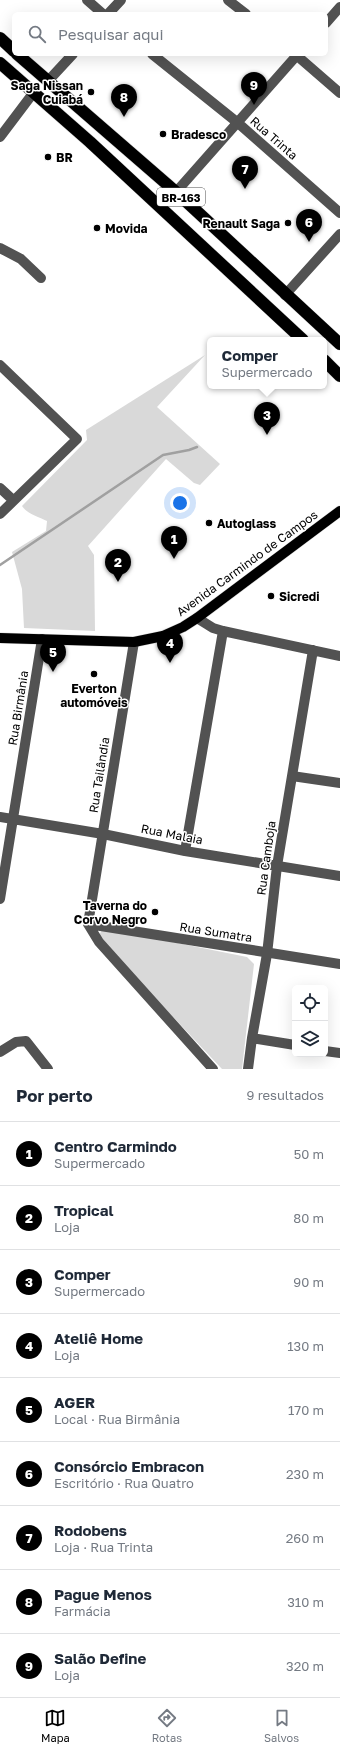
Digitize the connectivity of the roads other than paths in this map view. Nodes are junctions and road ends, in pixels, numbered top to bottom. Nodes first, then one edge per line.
1 (87, 0) edge
2 (121, 0) edge
3 (228, 0) edge
4 (340, 7) edge
5 (101, 12) edge
6 (110, 12) edge
7 (243, 12) edge
8 (328, 20) edge
9 (0, 38) edge
10 (12, 49) edge
11 (20, 56) edge
12 (71, 56) edge
13 (154, 56) edge
14 (294, 56) edge
15 (298, 56) edge
16 (0, 63) edge
17 (48, 81) junction
18 (34, 92) junction
19 (340, 93) edge
20 (238, 123) junction
21 (0, 137) edge
22 (176, 192) junction
23 (340, 213) edge
24 (340, 234) edge
25 (0, 248) edge
26 (41, 278) dead end
27 (285, 295) junction
28 (300, 337) edge
29 (340, 344) edge
30 (327, 363) edge
31 (2, 370) edge
32 (340, 376) edge
33 (0, 488) edge
34 (14, 500) junction
35 (340, 511) edge
36 (0, 514) edge
37 (197, 618) junction
38 (223, 631) junction
39 (0, 638) edge
40 (42, 639) junction
41 (134, 642) junction
42 (313, 650) junction
43 (340, 656) edge
44 (292, 776) junction
45 (340, 783) edge
46 (0, 817) edge
47 (14, 820) junction
48 (103, 834) junction
49 (185, 851) junction
50 (277, 866) junction
51 (340, 876) edge
52 (0, 899) edge
53 (88, 924) junction
54 (267, 954) junction
55 (340, 964) edge
56 (252, 1038) junction
57 (292, 1045) edge
58 (328, 1051) edge
59 (0, 1052) edge
60 (340, 1053) edge
61 (48, 1069) edge
62 (213, 1069) edge
63 (248, 1069) edge

1 - 5 street
2 - 6 street
3 - 7 street
4 - 8 street
9 - 10 highway
11 - 17 highway, BR-163
12 - 17 street
13 - 20 street, Rua Trinta
14 - 20 street
15 - 19 street
16 - 18 highway, BR-163
17 - 22 highway, BR-163
18 - 21 street
18 - 28 highway, BR-163
20 - 22 street
20 - 23 street, Rua Trinta
22 - 27 highway, BR-163
24 - 27 street
25 - 26 street
27 - 29 highway, BR-163
30 - 32 highway
31 - 34 street
33 - 34 street
34 - 36 street
35 - 37 main road, Avenida Carmindo de Campos
37 - 38 street
37 - 41 main road, Avenida Carmindo de Campos
38 - 42 street
38 - 49 street
39 - 40 main road, Avenida Carmindo de Campos
40 - 41 main road, Avenida Carmindo de Campos
40 - 47 street, Rua Birmânia
41 - 48 street, Rua Tailândia
42 - 43 street
42 - 44 street, Rua Camboja
44 - 45 street
44 - 50 street, Rua Camboja
46 - 47 street, Rua Malaia
47 - 48 street, Rua Malaia
47 - 52 street, Rua Birmânia
48 - 49 street, Rua Malaia
48 - 53 street, Rua Tailândia
49 - 50 street, Rua Malaia
50 - 51 street, Rua Malaia
50 - 54 street, Rua Camboja
53 - 54 street, Rua Sumatra
53 - 62 street
54 - 55 street, Rua Sumatra
54 - 56 street, Rua Camboja
56 - 57 street
56 - 63 street, Rua Camboja
58 - 60 street
59 - 61 street

